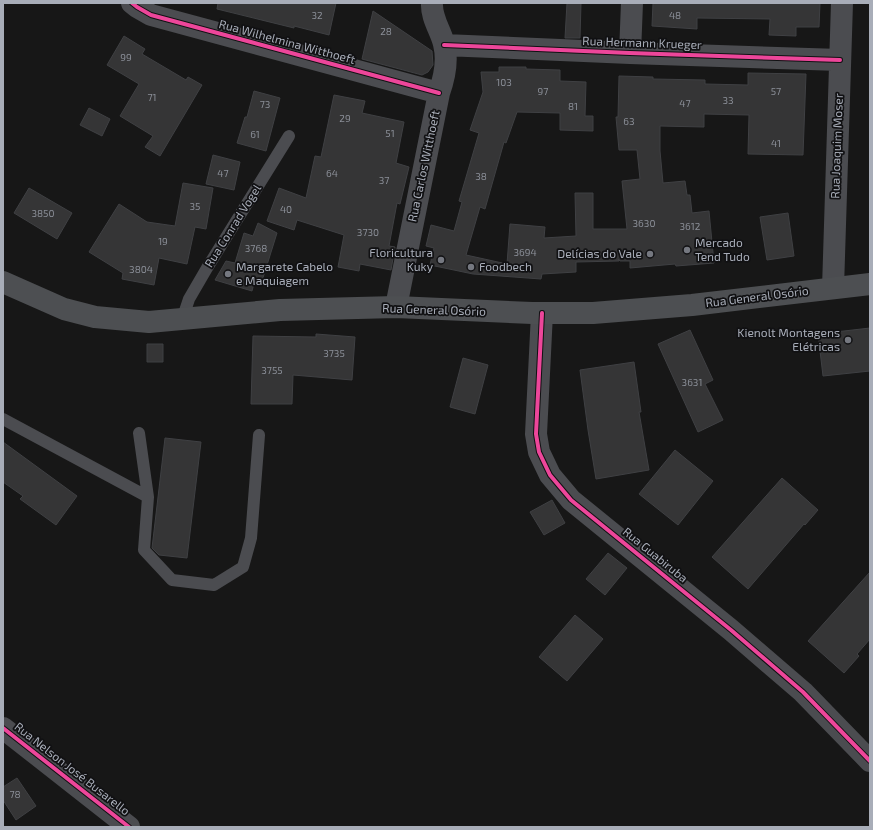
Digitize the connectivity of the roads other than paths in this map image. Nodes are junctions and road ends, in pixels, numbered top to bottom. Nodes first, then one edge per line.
1 (132, 3) edge
2 (432, 3) edge
3 (632, 3) edge
4 (842, 3) edge
5 (444, 45) junction
6 (630, 53) junction
7 (840, 60) junction
8 (439, 94) junction
9 (289, 136) dead end
10 (3, 282) edge
11 (870, 284) edge
12 (833, 288) junction
13 (396, 307) junction
14 (542, 313) junction
15 (182, 320) junction
16 (3, 419) edge
17 (139, 433) dead end
18 (259, 436) dead end
19 (148, 497) junction
20 (3, 728) edge
21 (870, 762) edge
22 (130, 827) edge

1 - 8 street, Rua Wilhelmina Witthoeft
2 - 5 street, Rua Carlos Witthoeft
3 - 6 street
4 - 7 street, Rua Joaquim Moser
5 - 6 street, Rua Hermann Krueger
5 - 8 street, Rua Carlos Witthoeft
6 - 7 street, Rua Hermann Krueger
7 - 12 street, Rua Joaquim Moser
8 - 13 street, Rua Carlos Witthoeft
9 - 15 lane, Rua Conrad Vogel
10 - 15 main road, Rua General Osório
11 - 12 main road, Rua General Osório
12 - 14 main road, Rua General Osório
13 - 14 main road, Rua General Osório
13 - 15 main road, Rua General Osório
14 - 21 street, Rua Guabiruba
16 - 19 lane
17 - 19 lane
18 - 19 lane
20 - 22 street, Rua Nelson José Busarello

